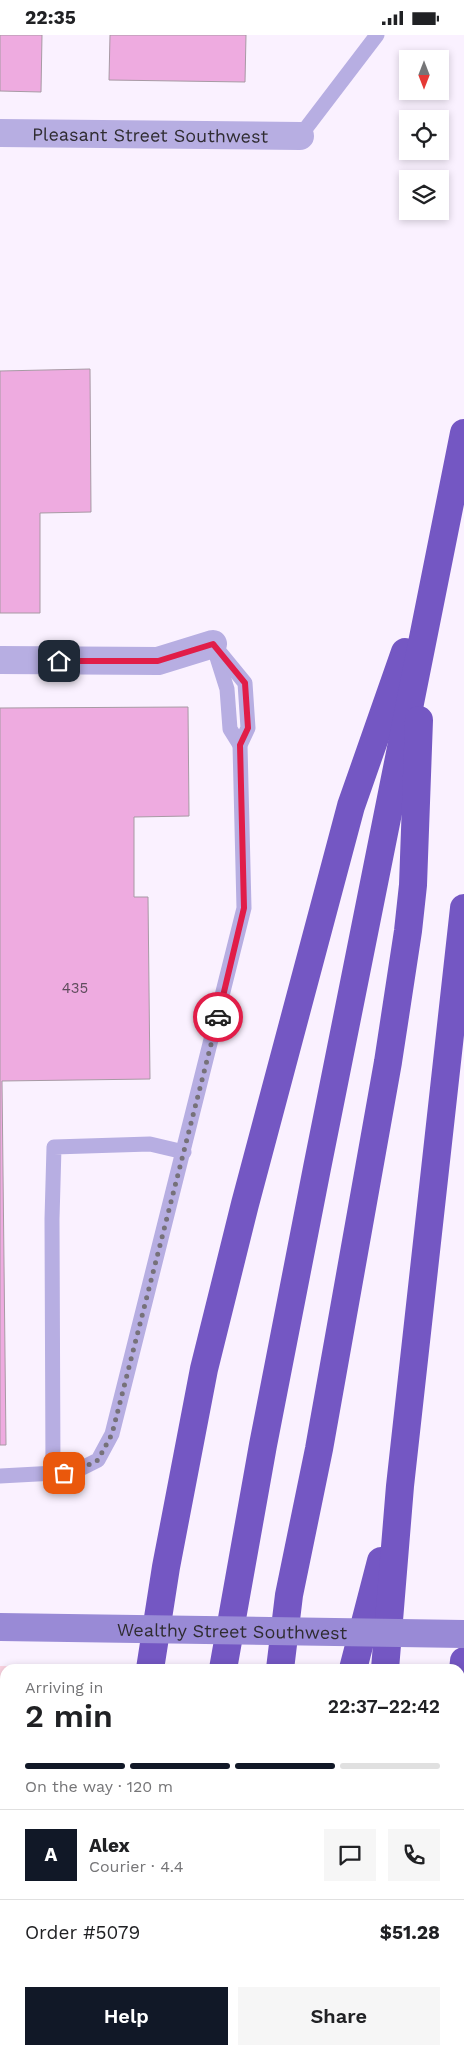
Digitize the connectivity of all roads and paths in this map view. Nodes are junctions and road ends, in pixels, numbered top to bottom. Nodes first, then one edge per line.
1 (377, 35) edge
2 (0, 133) edge
3 (300, 136) joint
4 (464, 433) edge
5 (437, 566) junction
6 (422, 638) junction
7 (213, 644) joint
8 (0, 660) edge
9 (464, 908) edge
10 (184, 1152) junction
11 (53, 1473) junction
12 (0, 1476) edge
13 (400, 1486) junction
14 (0, 1627) edge
15 (284, 1630) junction
16 (464, 1634) edge
17 (151, 1664) edge
18 (224, 1664) edge
19 (281, 1664) edge
20 (354, 1664) edge
21 (385, 1664) edge

1 - 3 lane
2 - 3 street, Pleasant Street Southwest
4 - 5 highway
5 - 6 highway
5 - 17 highway
6 - 15 highway
6 - 18 highway
7 - 8 street
7 - 10 lane
9 - 13 highway
10 - 11 lane
10 - 11 lane
11 - 12 lane
13 - 20 highway
13 - 21 highway
14 - 15 main road, Wealthy Street Southwest, bridge
15 - 16 main road, Wealthy Street Southwest, bridge
15 - 19 highway

